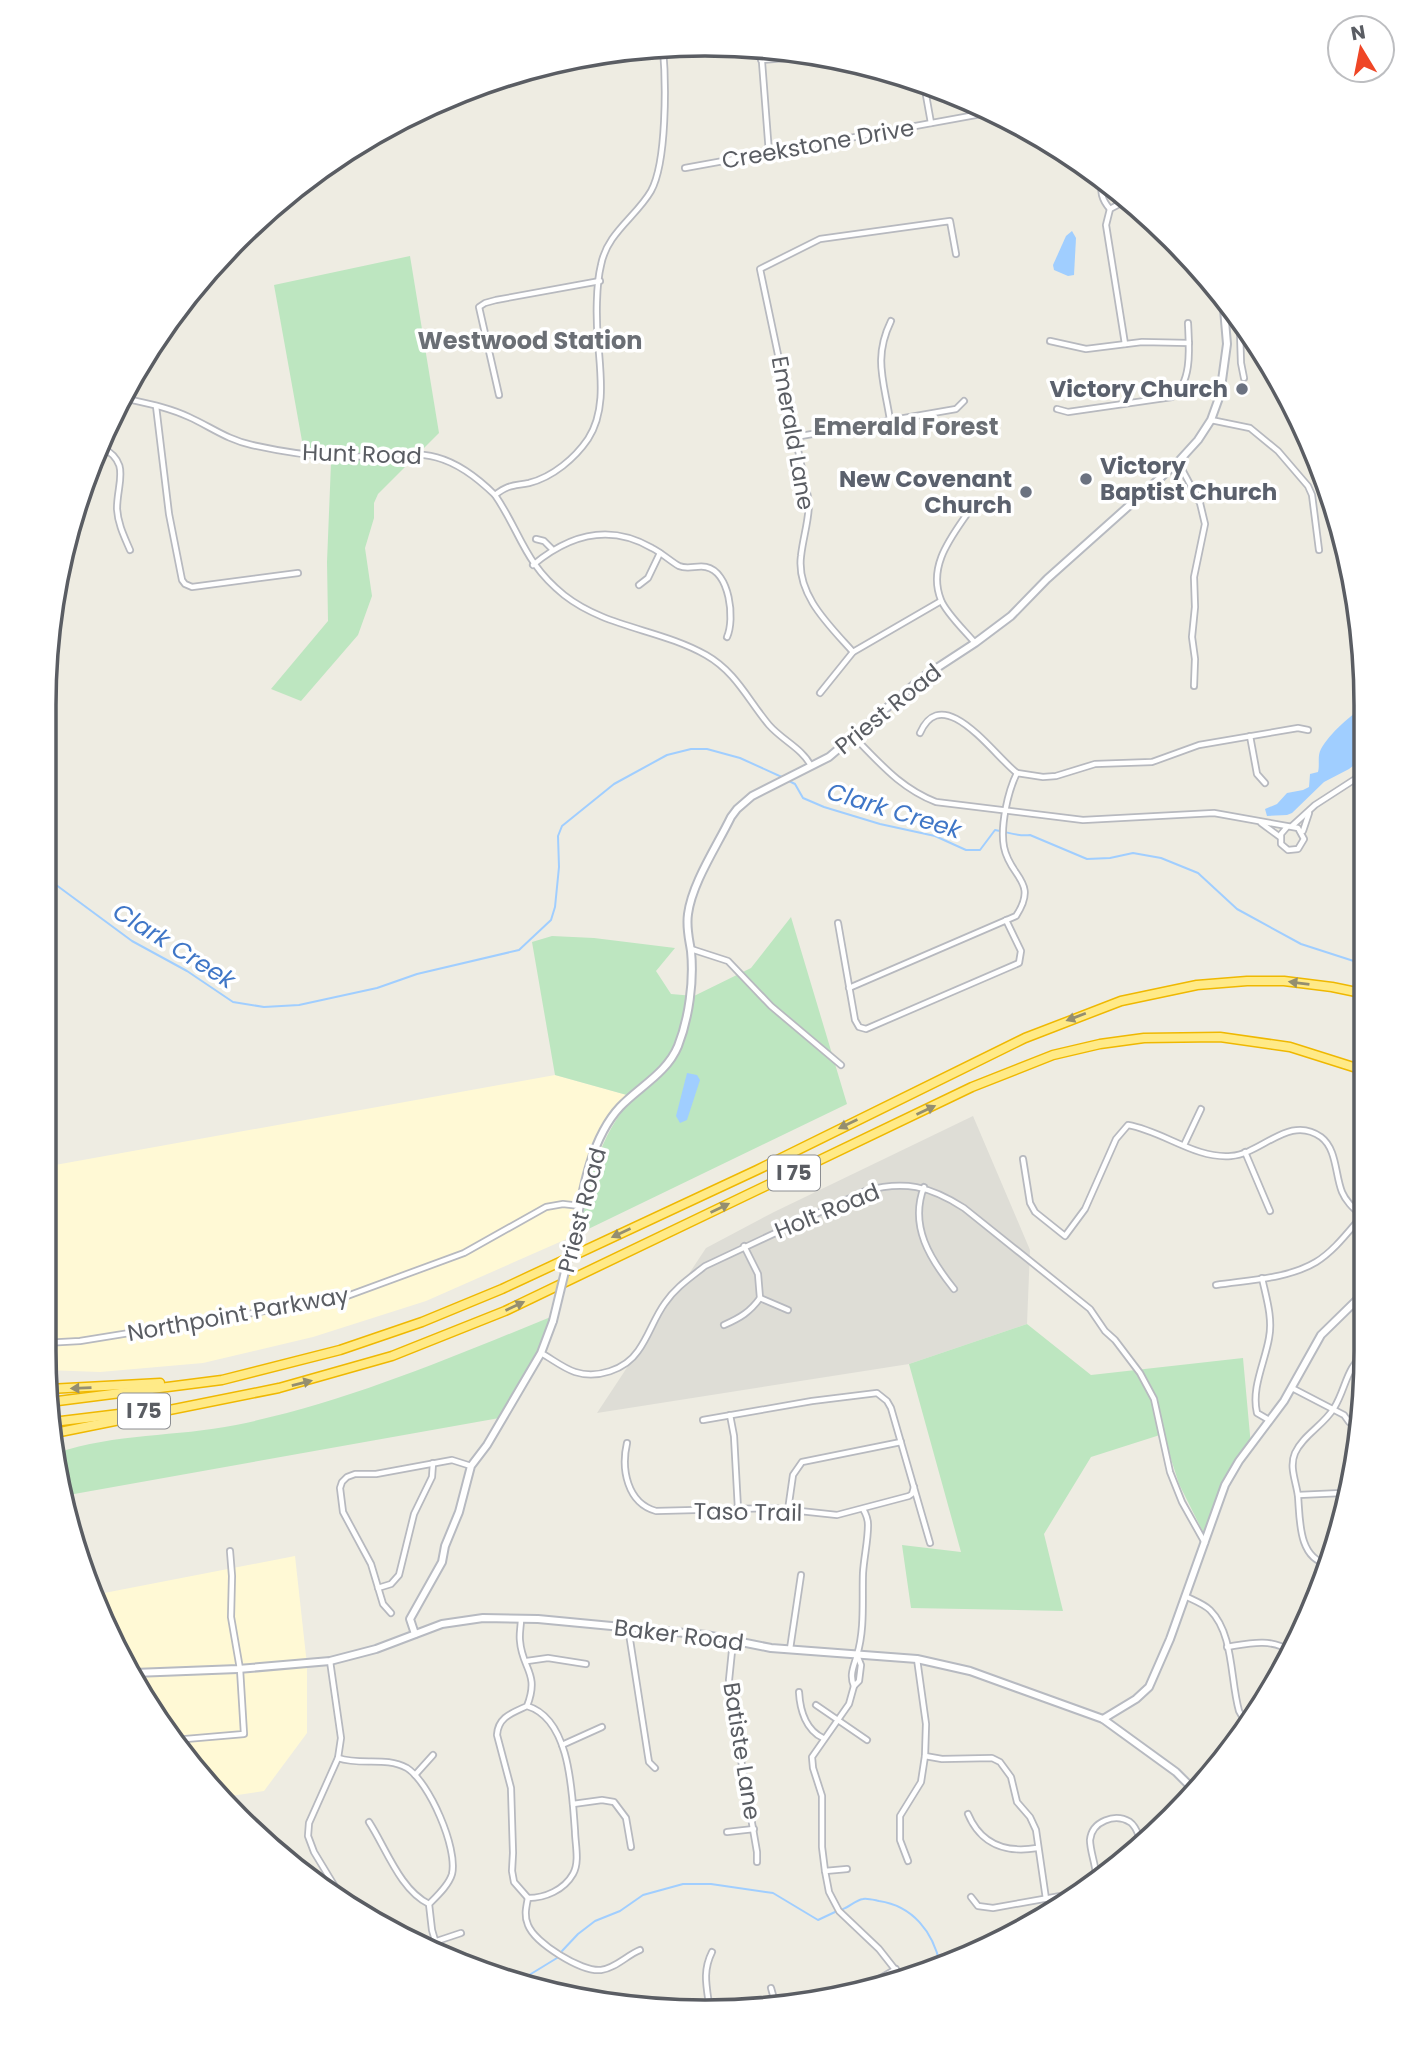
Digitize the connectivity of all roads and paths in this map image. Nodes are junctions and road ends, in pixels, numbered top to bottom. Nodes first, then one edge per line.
1 (664, 57) edge
2 (768, 59) edge
3 (761, 60) joint
4 (926, 95) edge
5 (976, 116) edge
6 (931, 123) junction
7 (769, 153) junction
8 (685, 168) dead end
9 (1101, 191) edge
10 (1118, 205) edge
11 (1110, 209) junction
12 (956, 254) dead end
13 (600, 281) junction
14 (1224, 316) edge
15 (891, 321) dead end
16 (1188, 323) dead end
17 (1240, 337) edge
18 (1050, 341) dead end
19 (1188, 343) junction
20 (1125, 344) junction
21 (1244, 378) dead end
22 (499, 395) dead end
23 (132, 400) edge
24 (964, 401) dead end
25 (156, 406) junction
26 (1057, 409) dead end
27 (890, 420) junction
28 (1211, 420) junction
29 (795, 437) junction
30 (108, 451) edge
31 (1178, 462) junction
32 (495, 495) junction
33 (973, 505) dead end
34 (536, 539) dead end
35 (130, 550) dead end
36 (552, 550) junction
37 (1319, 550) dead end
38 (660, 553) junction
39 (533, 565) junction
40 (298, 573) dead end
41 (639, 585) dead end
42 (941, 601) junction
43 (727, 637) dead end
44 (975, 643) junction
45 (853, 652) junction
46 (1194, 685) dead end
47 (820, 693) dead end
48 (1308, 730) dead end
49 (920, 733) dead end
50 (853, 736) junction
51 (1250, 736) junction
52 (811, 766) junction
53 (1017, 773) junction
54 (1354, 780) edge
55 (1265, 783) dead end
56 (1006, 811) junction
57 (1309, 812) junction
58 (1261, 822) junction
59 (1289, 827) junction
60 (1303, 833) junction
61 (1280, 837) junction
62 (1006, 920) junction
63 (838, 923) dead end
64 (691, 949) junction
65 (849, 988) junction
66 (1354, 991) edge
67 (841, 1065) dead end
68 (1354, 1067) edge
69 (1201, 1109) dead end
70 (1184, 1145) junction
71 (1245, 1152) junction
72 (1023, 1158) dead end
73 (924, 1187) junction
74 (580, 1206) junction
75 (1354, 1209) edge
76 (1270, 1211) dead end
77 (1354, 1228) edge
78 (744, 1246) junction
79 (1262, 1278) junction
80 (1216, 1285) dead end
81 (954, 1289) dead end
82 (760, 1298) junction
83 (1354, 1303) edge
84 (788, 1310) dead end
85 (724, 1325) dead end
86 (56, 1342) edge
87 (541, 1353) junction
88 (1354, 1364) edge
89 (222, 1380) junction
90 (57, 1388) edge
91 (1292, 1388) junction
92 (235, 1398) junction
93 (58, 1401) edge
94 (1334, 1409) junction
95 (730, 1415) junction
96 (703, 1420) dead end
97 (1269, 1420) junction
98 (60, 1421) edge
99 (1349, 1422) dead end
100 (62, 1432) edge
101 (901, 1442) junction
102 (627, 1443) dead end
103 (433, 1464) junction
104 (471, 1466) junction
105 (914, 1487) junction
106 (1338, 1493) edge
107 (1297, 1495) junction
108 (738, 1509) junction
109 (863, 1509) junction
110 (788, 1510) junction
111 (930, 1542) dead end
112 (1205, 1543) junction
113 (230, 1551) dead end
114 (1319, 1561) edge
115 (801, 1575) dead end
116 (378, 1588) junction
117 (1185, 1596) junction
118 (391, 1612) dead end
119 (521, 1619) junction
120 (628, 1627) junction
121 (415, 1634) junction
122 (733, 1641) junction
123 (1283, 1646) edge
124 (1227, 1647) junction
125 (790, 1649) junction
126 (858, 1655) junction
127 (917, 1659) junction
128 (330, 1661) junction
129 (527, 1661) junction
130 (586, 1664) dead end
131 (240, 1669) junction
132 (142, 1673) edge
133 (799, 1692) dead end
134 (816, 1705) dead end
135 (527, 1706) junction
136 (1242, 1716) edge
137 (838, 1719) junction
138 (1103, 1719) junction
139 (601, 1727) dead end
140 (823, 1738) junction
141 (185, 1739) edge
142 (867, 1740) dead end
143 (562, 1745) junction
144 (433, 1755) dead end
145 (925, 1756) junction
146 (338, 1758) junction
147 (655, 1768) dead end
148 (415, 1775) junction
149 (1188, 1784) edge
150 (573, 1804) junction
151 (968, 1814) dead end
152 (369, 1822) dead end
153 (754, 1829) junction
154 (727, 1832) dead end
155 (1138, 1834) edge
156 (631, 1847) dead end
157 (1037, 1848) junction
158 (908, 1861) dead end
159 (757, 1862) dead end
160 (847, 1869) dead end
161 (1095, 1870) edge
162 (825, 1871) junction
163 (333, 1883) edge
164 (971, 1897) dead end
165 (1056, 1897) edge
166 (527, 1898) junction
167 (1046, 1899) junction
168 (429, 1904) junction
169 (461, 1933) dead end
170 (437, 1941) joint
171 (640, 1950) dead end
172 (712, 1952) dead end
173 (896, 1969) joint
174 (888, 1973) edge
175 (771, 1988) dead end
176 (773, 1996) edge
177 (708, 2000) edge

1 - 13 street
2 - 3 street
3 - 7 street
4 - 6 street
5 - 6 street, Creekstone Drive
6 - 7 street, Creekstone Drive
7 - 8 street, Creekstone Drive
9 - 11 street
10 - 11 street
11 - 20 street
12 - 29 street, Emerald Lane
13 - 22 street
13 - 32 street
14 - 28 street, Priest Road
15 - 27 street
16 - 19 street
17 - 21 street
18 - 20 street
19 - 20 street
19 - 26 street
23 - 25 street, Hunt Road
24 - 27 street
25 - 32 street, Hunt Road
25 - 40 street
27 - 29 street
28 - 31 street, Priest Road
28 - 37 street
29 - 45 street, Emerald Lane
30 - 35 street
31 - 44 street, Priest Road
31 - 46 street
32 - 39 street, Hunt Road
33 - 42 street
34 - 36 street
36 - 38 street
36 - 39 street
38 - 41 street
38 - 43 street
39 - 52 street, Hunt Road
42 - 44 street
42 - 45 street
44 - 50 street, Priest Road
45 - 47 street
48 - 51 street
49 - 53 street
50 - 52 street, Priest Road
50 - 56 street
51 - 53 street
51 - 55 street
52 - 64 street, Priest Road
53 - 56 street
54 - 57 street
56 - 58 street
56 - 62 street
57 - 59 street
57 - 60 street
58 - 59 street
58 - 61 street
59 - 60 street
59 - 61 street
60 - 61 street
62 - 65 street
62 - 65 street
63 - 65 street
64 - 67 street
64 - 74 street, Priest Road
66 -> 89 highway, I 75
92 -> 68 highway, I 75
69 - 70 street
70 - 71 street
70 - 72 street
71 - 75 street
71 - 76 street
73 - 78 street, Holt Road
73 - 81 street
73 - 112 street, Holt Road
74 - 86 street, Northpoint Parkway
74 - 87 street, Priest Road, bridge
77 - 79 street
78 - 82 street
78 - 87 street, Holt Road
79 - 80 street
79 - 97 street
82 - 84 street
82 - 85 street
83 - 91 street
87 - 104 street, Priest Road
88 - 94 street
89 -> 90 highway
89 - 93 highway, I 75
91 - 94 street
91 - 97 street
92 - 98 highway, I 75
92 - 100 highway
94 - 99 street
94 - 107 street
95 - 96 street
95 - 101 street
95 - 108 street
97 - 112 street
101 - 105 street
101 - 110 street
102 - 108 street, Taso Trail
103 - 104 street
103 - 116 street
103 - 116 street
104 - 121 street, Priest Road
105 - 109 street, Taso Trail
105 - 111 street
106 - 107 street
107 - 114 street
108 - 110 street, Taso Trail
109 - 110 street, Taso Trail
109 - 126 street
112 - 117 street
113 - 131 street
115 - 125 street
116 - 118 street
117 - 124 street
117 - 138 street
119 - 120 street, Baker Road
119 - 121 street, Baker Road
119 - 129 street
120 - 122 street, Baker Road
120 - 147 street
121 - 128 street, Baker Road
122 - 125 street, Baker Road
122 - 153 street, Batiste Lane
123 - 124 street
124 - 136 street
125 - 126 street, Baker Road
126 - 127 street, Baker Road
126 - 137 street
127 - 138 street, Baker Road
127 - 145 street
128 - 131 street, Baker Road
128 - 146 street
129 - 130 street
129 - 135 street
131 - 132 street, Baker Road
131 - 141 street
133 - 140 street
134 - 137 street
135 - 143 street
135 - 166 street
137 - 140 street
137 - 142 street
138 - 149 street, Baker Road
139 - 143 street
140 - 162 street
143 - 150 street
144 - 148 street
145 - 157 street
145 - 158 street
146 - 148 street
146 - 163 street
148 - 168 street
150 - 156 street
150 - 166 street
151 - 157 street
152 - 168 street
153 - 154 street
153 - 159 street, Batiste Lane
155 - 161 street
157 - 167 street
160 - 162 street
162 - 173 street
164 - 167 street
165 - 167 street
166 - 171 street
168 - 170 street
169 - 170 street
172 - 177 street
173 - 174 street
175 - 176 street

